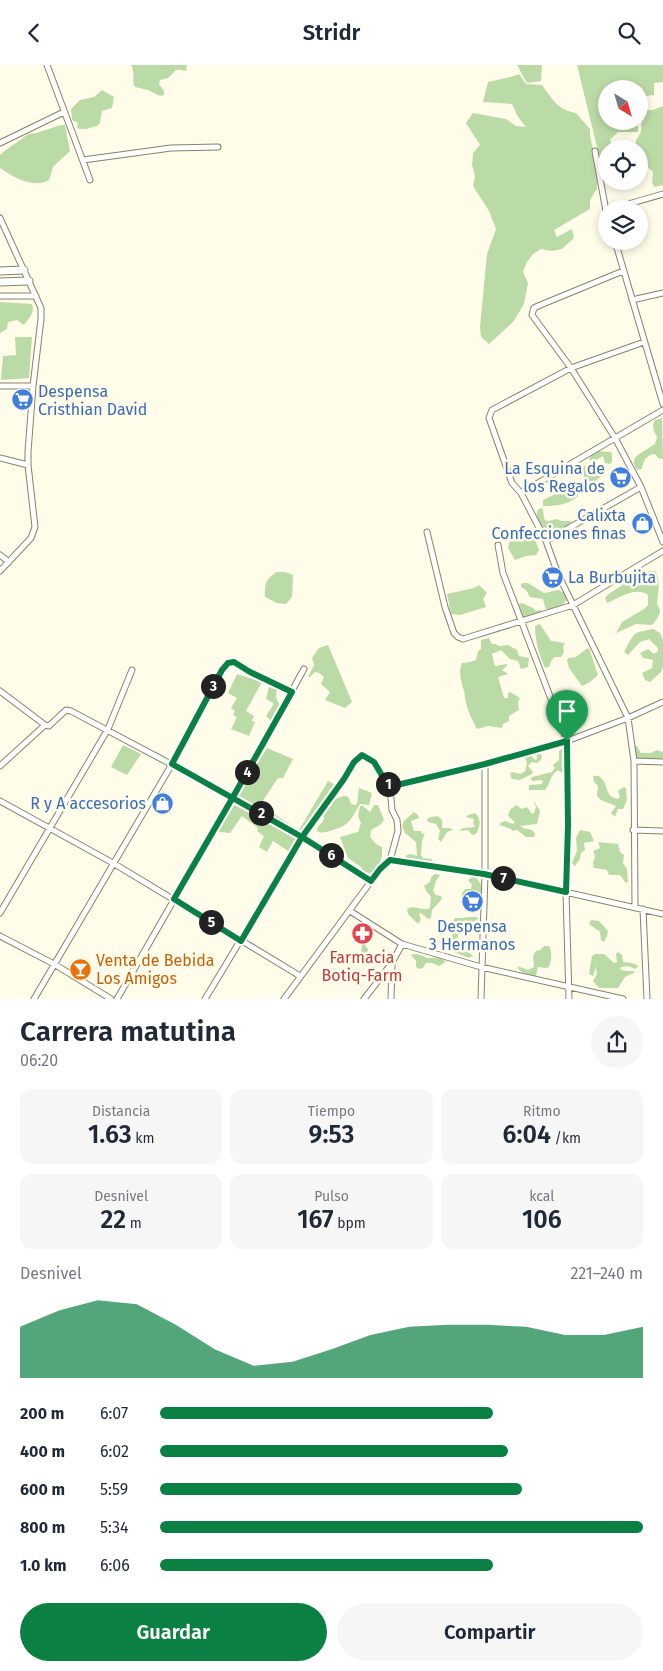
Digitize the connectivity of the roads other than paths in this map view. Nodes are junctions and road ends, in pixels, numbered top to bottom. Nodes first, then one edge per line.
1 (47, 65) edge
2 (64, 112) junction
3 (0, 143) edge
4 (218, 147) dead end
5 (595, 151) dead end
6 (83, 159) junction
7 (90, 180) dead end
8 (663, 194) edge
9 (604, 200) edge
10 (642, 200) edge
11 (0, 218) edge
12 (617, 250) edge
13 (24, 270) junction
14 (0, 271) edge
15 (623, 271) junction
16 (29, 281) junction
17 (0, 282) edge
18 (663, 293) edge
19 (0, 296) edge
20 (36, 296) junction
21 (632, 300) junction
22 (644, 342) junction
23 (571, 368) junction
24 (0, 386) edge
25 (33, 386) junction
26 (663, 404) edge
27 (663, 410) edge
28 (615, 438) junction
29 (0, 458) edge
30 (28, 465) junction
31 (641, 487) junction
32 (522, 493) junction
33 (427, 533) dead end
34 (546, 541) junction
35 (663, 541) edge
36 (498, 545) dead end
37 (663, 551) edge
38 (0, 555) edge
39 (9, 562) junction
40 (0, 571) edge
41 (573, 605) junction
42 (520, 621) junction
43 (304, 669) dead end
44 (132, 670) dead end
45 (0, 691) edge
46 (292, 692) junction
47 (663, 702) edge
48 (628, 718) junction
49 (45, 725) junction
50 (108, 729) junction
51 (567, 741) junction
52 (634, 761) junction
53 (663, 762) edge
54 (172, 764) junction
55 (485, 764) junction
56 (0, 766) edge
57 (390, 789) junction
58 (233, 797) junction
59 (0, 801) edge
60 (51, 828) junction
61 (633, 830) junction
62 (663, 831) edge
63 (302, 837) junction
64 (390, 860) junction
65 (113, 863) junction
66 (484, 874) junction
67 (371, 881) junction
68 (566, 892) junction
69 (174, 899) junction
70 (635, 907) junction
71 (643, 909) junction
72 (350, 911) junction
73 (0, 913) edge
74 (663, 914) edge
75 (0, 937) edge
76 (241, 941) junction
77 (402, 944) junction
78 (392, 963) junction
79 (54, 964) junction
80 (481, 967) junction
81 (300, 976) junction
82 (568, 987) junction
83 (34, 999) edge
84 (111, 999) edge
85 (117, 999) edge
86 (204, 999) edge
87 (284, 999) edge
88 (364, 999) edge
89 (391, 999) edge
90 (481, 999) edge
91 (568, 999) edge
92 (623, 999) edge
93 (647, 999) edge

1 - 2 street
2 - 3 street
2 - 6 street
4 - 6 street
5 - 9 street
6 - 7 street
8 - 10 street
11 - 13 street
12 - 15 street
13 - 14 main road
13 - 16 street
15 - 21 street
15 - 23 street
16 - 17 main road
16 - 20 street
18 - 21 street
19 - 20 street
20 - 25 street
21 - 22 street
22 - 23 street
22 - 26 street
23 - 28 street
23 - 32 street
24 - 25 street
25 - 30 street
27 - 28 street
28 - 31 street
28 - 32 street
29 - 30 street
30 - 39 street
31 - 34 street
31 - 35 street
32 - 34 street
33 - 42 street
34 - 41 street
36 - 42 street
37 - 41 street
38 - 39 street
39 - 40 street
41 - 42 street
41 - 48 street
42 - 51 street
43 - 46 street
44 - 50 street
45 - 49 street
46 - 54 street
46 - 58 street
47 - 48 street
48 - 51 street
48 - 52 street
49 - 50 street
49 - 56 street
50 - 54 street
50 - 60 street
51 - 55 street
51 - 68 street
52 - 53 street
52 - 61 street
54 - 58 street
54 - 65 street
55 - 57 street
55 - 66 street
57 - 63 street
57 - 64 street
58 - 63 street
58 - 69 street
59 - 60 street
60 - 65 street
60 - 73 street
61 - 62 street
61 - 70 street
63 - 67 street
63 - 76 street
64 - 66 street
64 - 67 street
65 - 69 street
65 - 79 street
66 - 68 street
66 - 80 street
67 - 72 street
68 - 70 street
68 - 82 street
69 - 76 street
69 - 85 street
70 - 71 street
71 - 74 street
71 - 93 street
72 - 77 street
72 - 81 street
75 - 79 street
76 - 81 street
76 - 86 street
77 - 78 street
77 - 80 street
78 - 88 street
78 - 89 street
79 - 83 street
79 - 84 street
80 - 82 street
80 - 90 street
81 - 87 street
82 - 91 street
82 - 92 street

